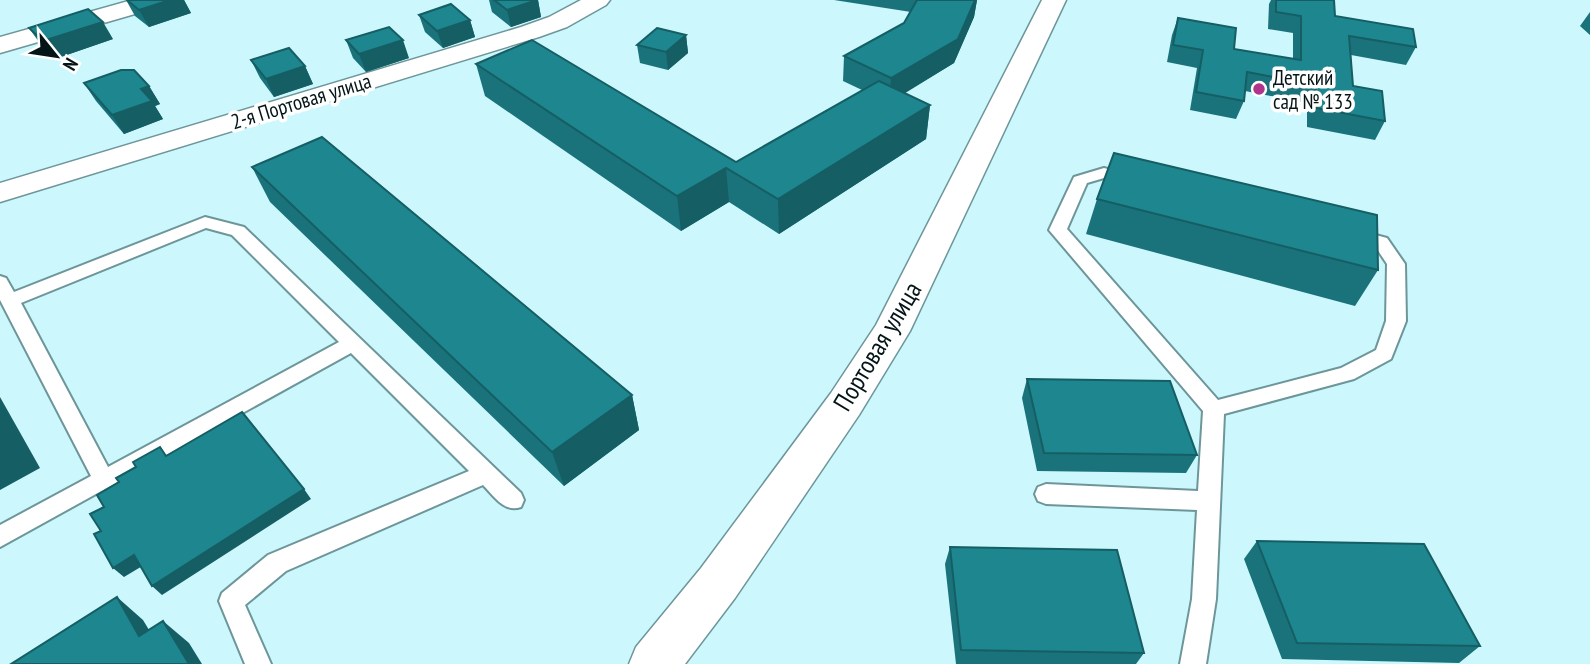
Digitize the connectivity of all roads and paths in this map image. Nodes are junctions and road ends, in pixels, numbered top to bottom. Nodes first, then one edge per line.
1 (158, 0) edge
2 (598, 0) edge
3 (1054, 0) edge
4 (0, 46) edge
5 (1144, 183) edge
6 (0, 193) edge
7 (1329, 229) edge
8 (0, 282) edge
9 (11, 300) junction
10 (353, 343) junction
11 (1214, 409) junction
12 (486, 474) junction
13 (104, 481) junction
14 (1046, 494) dead end
15 (513, 500) dead end
16 (1210, 501) junction
17 (0, 537) edge
18 (258, 664) edge
19 (654, 664) edge
20 (1193, 664) edge

1 - 4 street
2 - 6 street, 2-я Портовая улица
3 - 19 street, Портовая улица
5 - 11 lane
7 - 11 lane
8 - 9 lane
9 - 10 lane
9 - 13 lane
10 - 12 lane
10 - 13 lane
11 - 16 lane
12 - 15 lane
12 - 18 lane
13 - 17 lane
14 - 16 lane
16 - 20 lane

